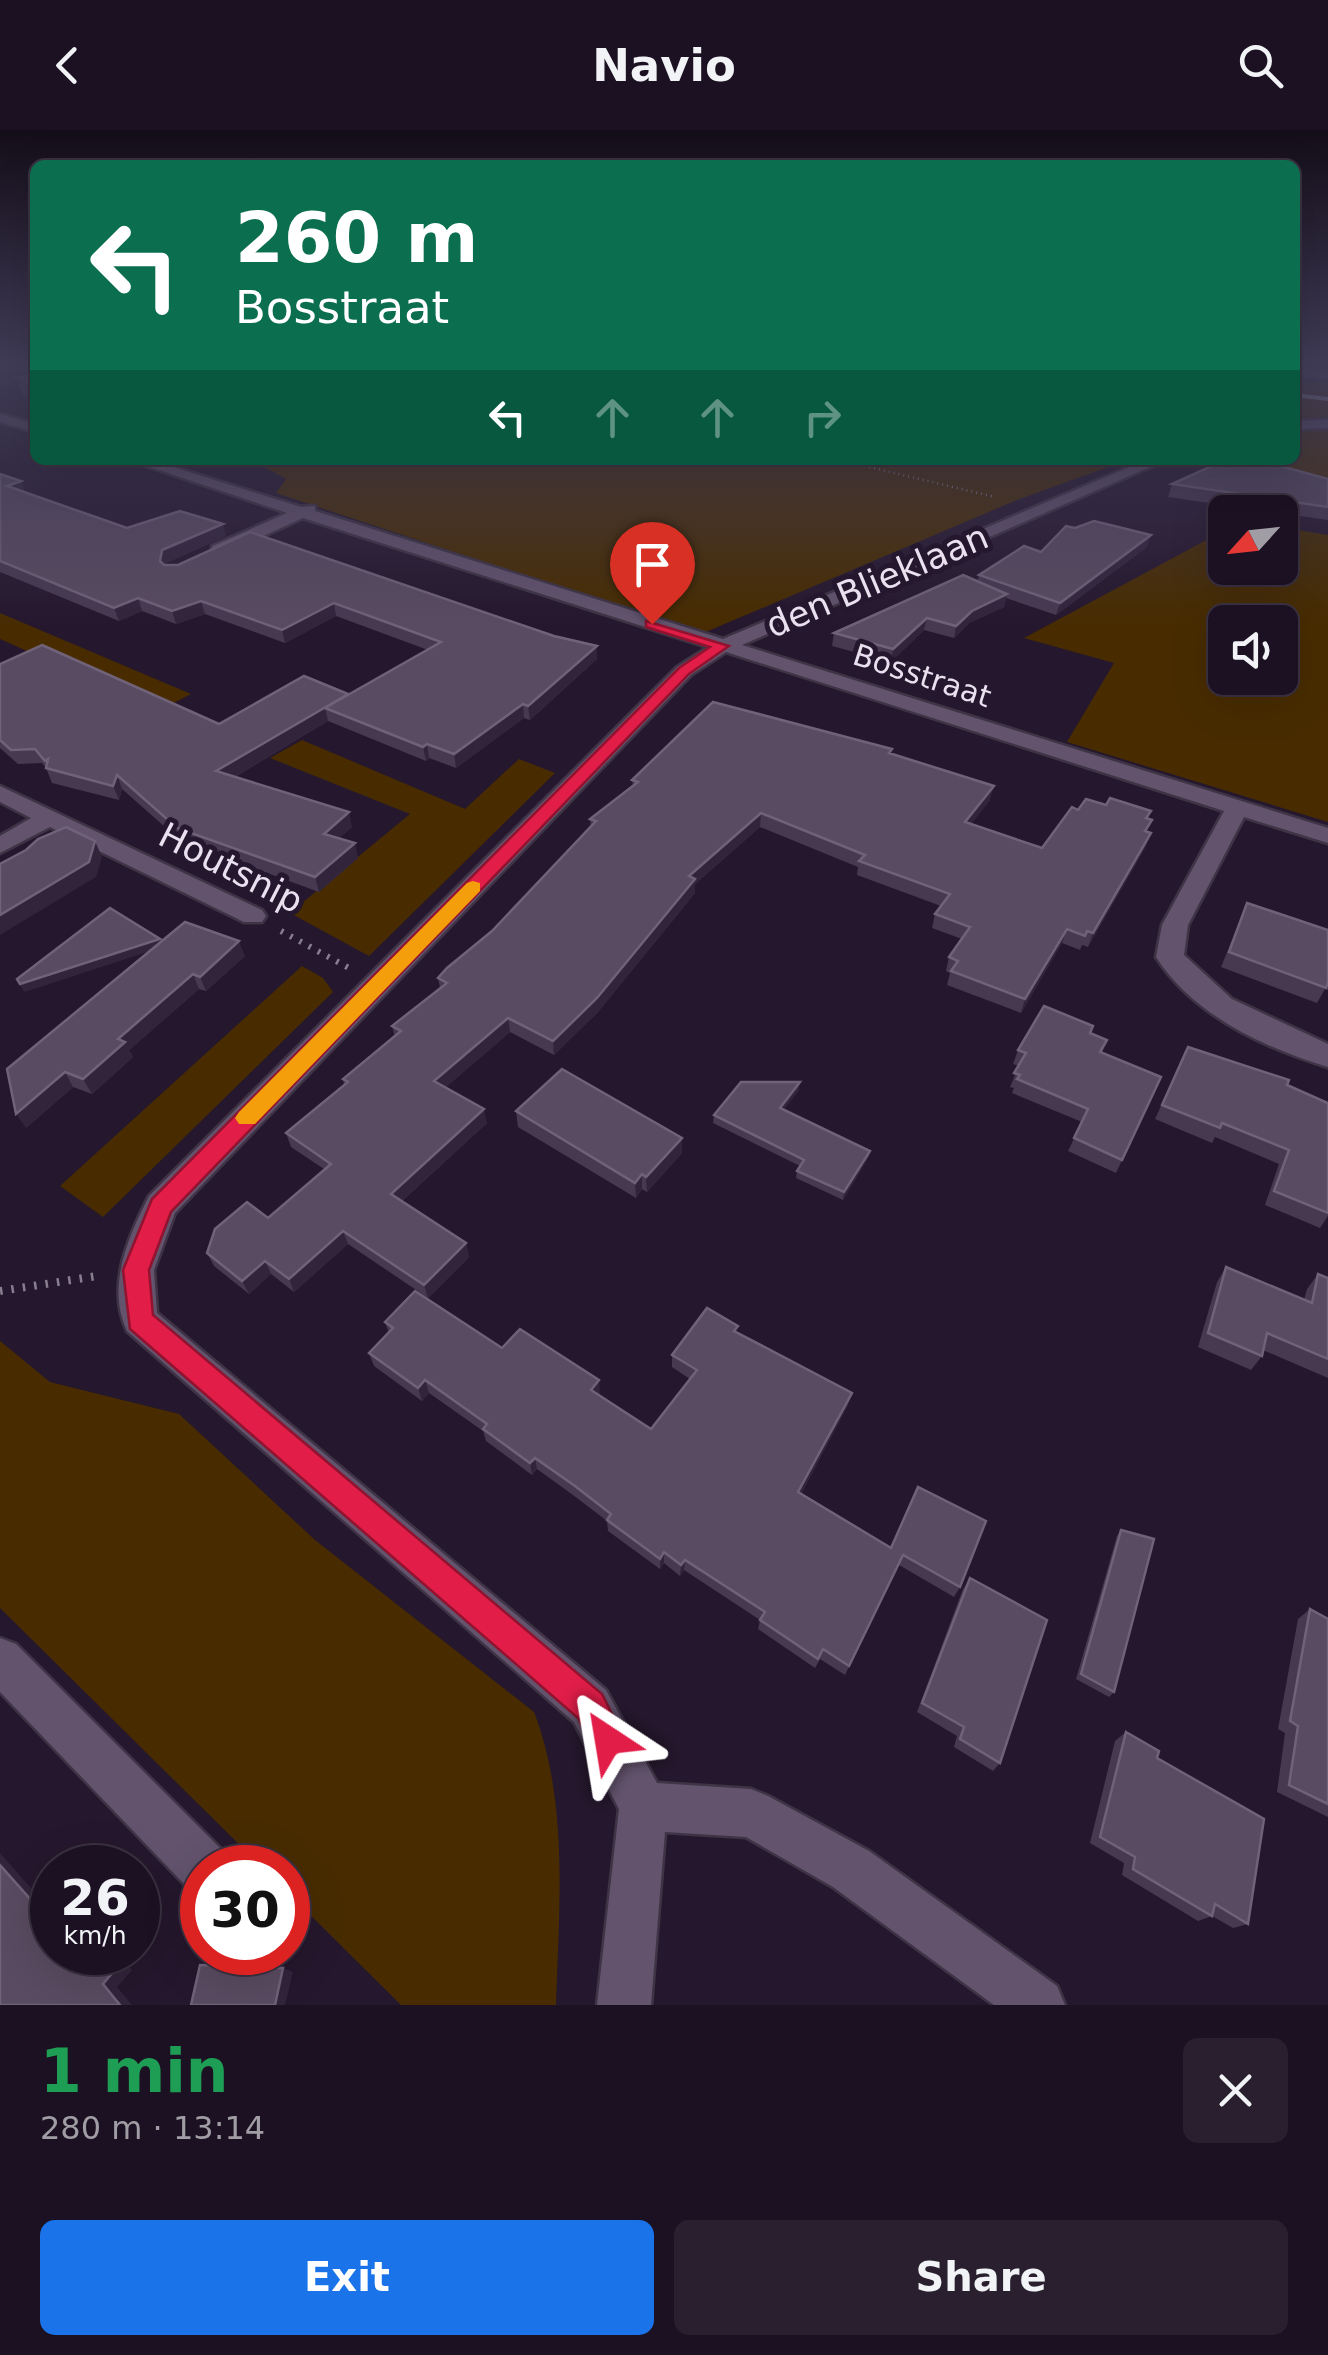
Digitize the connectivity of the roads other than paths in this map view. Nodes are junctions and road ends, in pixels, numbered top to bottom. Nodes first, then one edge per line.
1 (1147, 465) edge
2 (146, 466) edge
3 (306, 510) junction
4 (207, 555) edge
5 (722, 646) junction
6 (0, 793) edge
7 (1237, 808) junction
8 (49, 818) junction
9 (1328, 836) edge
10 (0, 846) edge
11 (254, 916) road end
12 (1328, 1056) edge
13 (0, 1660) edge
14 (643, 1806) junction
15 (181, 1845) edge
16 (624, 2005) edge
17 (1038, 2005) edge

1 - 5 street, den Blieklaan
2 - 3 street, Bosstraat
3 - 4 street
3 - 5 street, Bosstraat
5 - 7 street, Bosstraat
5 - 14 street, den Blieklaan
6 - 8 street, Houtsnip
7 - 9 street, Bosstraat
7 - 12 street
8 - 10 street
8 - 11 street, Houtsnip
13 - 15 street
14 - 16 street
14 - 17 street

